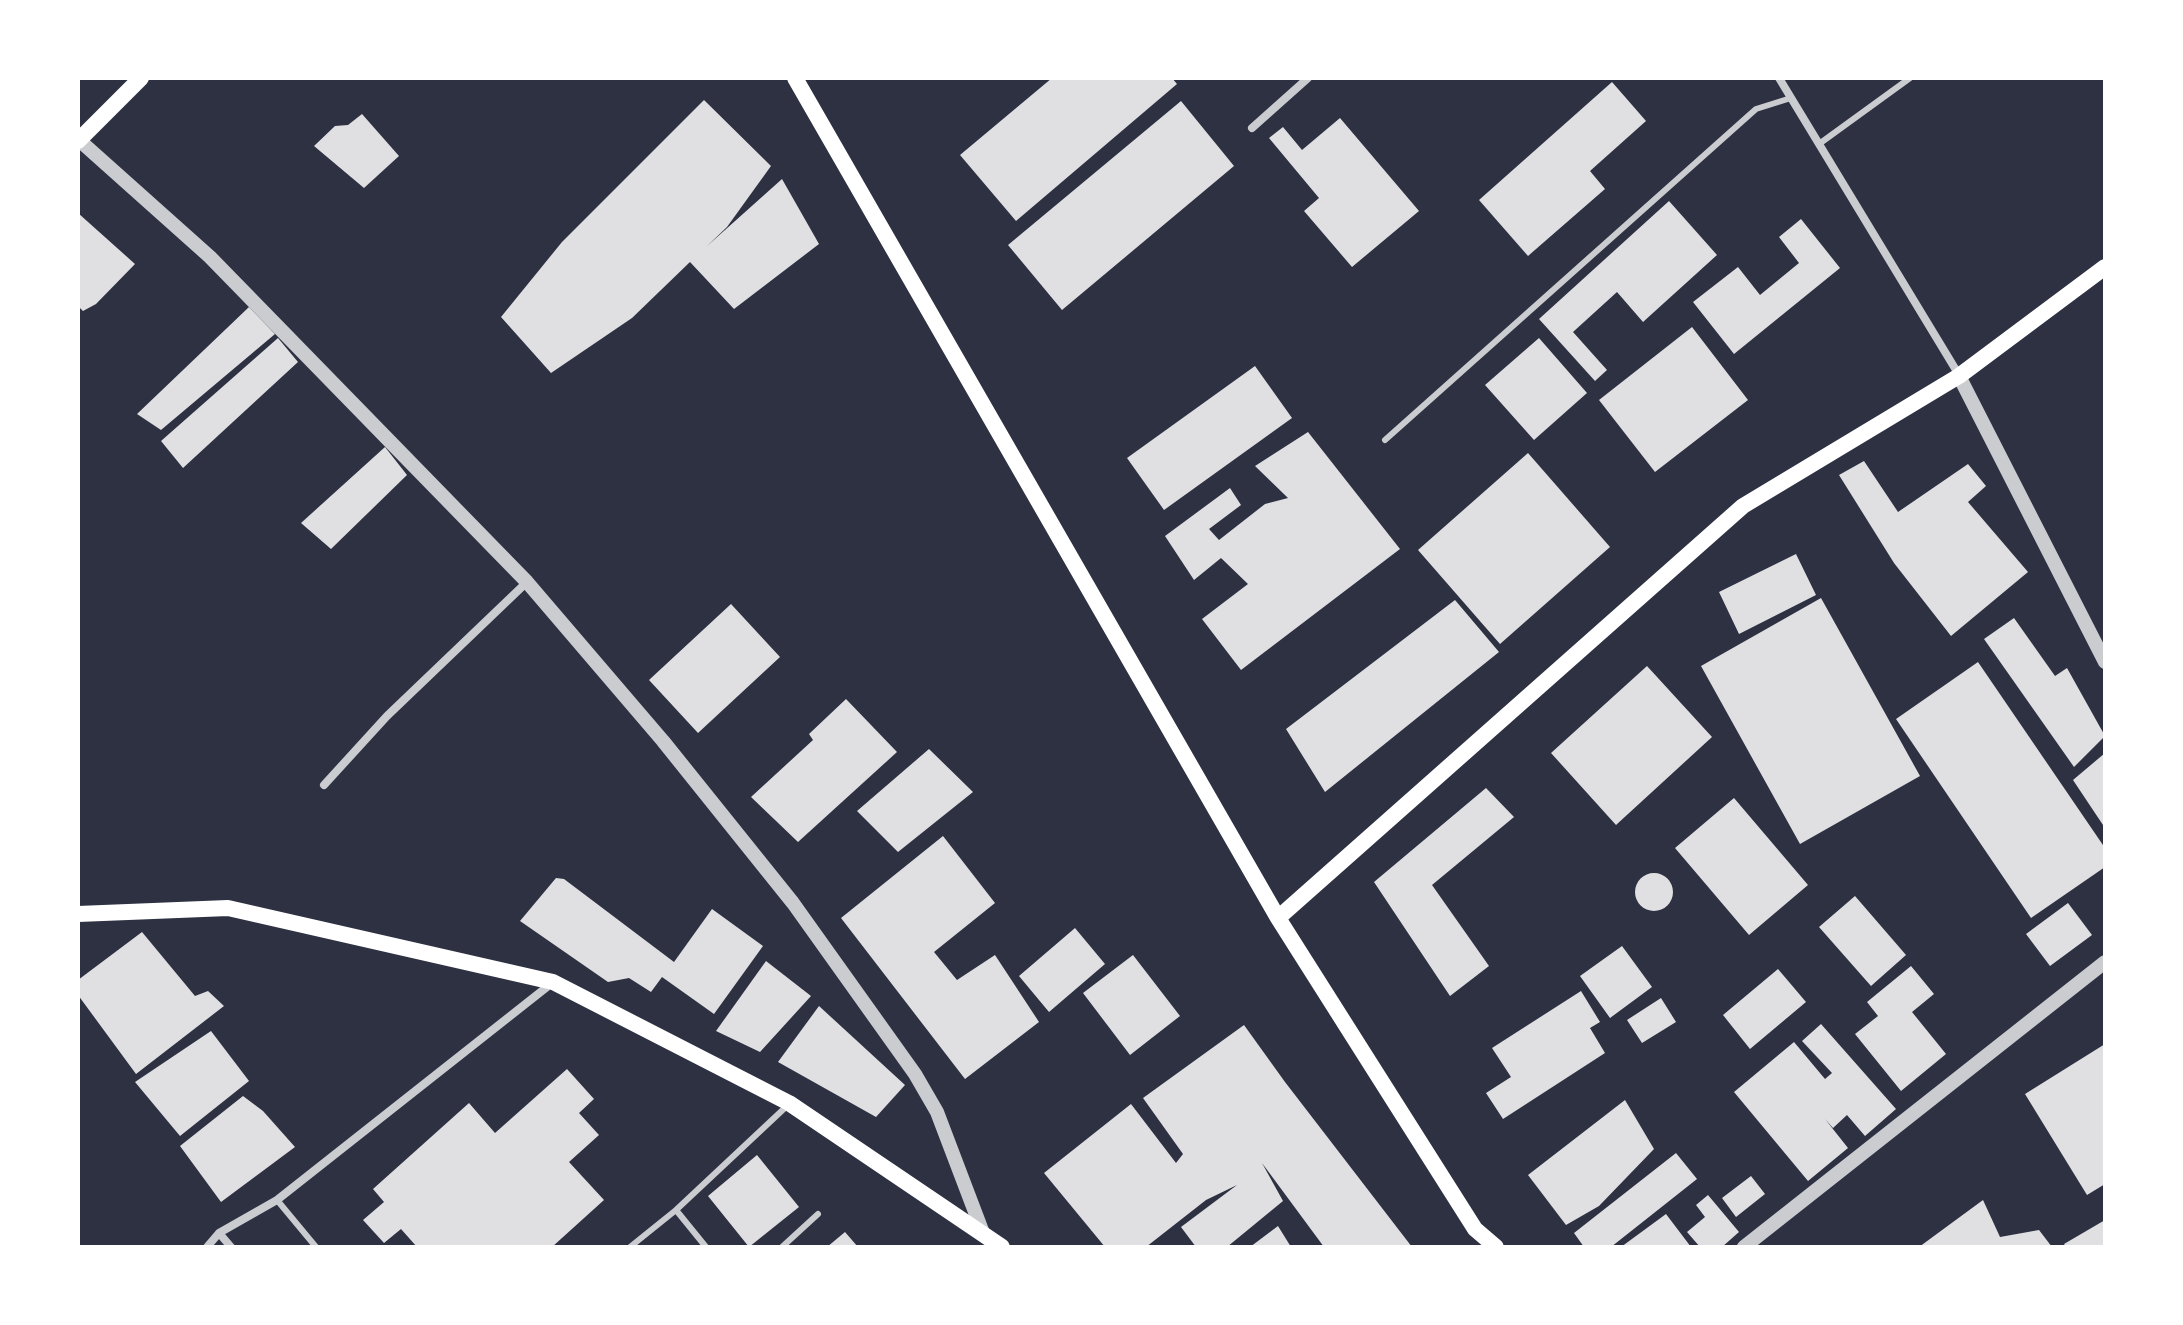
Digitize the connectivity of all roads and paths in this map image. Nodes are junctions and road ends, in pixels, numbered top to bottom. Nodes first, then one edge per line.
1 (141, 78) edge
2 (795, 78) edge
3 (1308, 78) edge
4 (1779, 78) edge
5 (1910, 78) edge
6 (1791, 98) junction
7 (1252, 128) dead end
8 (78, 140) edge
9 (1819, 144) junction
10 (2105, 267) edge
11 (1959, 376) junction
12 (1385, 440) dead end
13 (527, 582) junction
14 (2105, 662) edge
15 (324, 785) dead end
16 (78, 914) edge
17 (1278, 918) junction
18 (2105, 962) edge
19 (553, 982) junction
20 (789, 1103) junction
21 (277, 1200) junction
22 (676, 1210) junction
23 (818, 1214) dead end
24 (1475, 1229) junction
25 (219, 1233) junction
26 (983, 1233) junction
27 (207, 1247) edge
28 (231, 1247) edge
29 (316, 1247) edge
30 (630, 1247) edge
31 (706, 1247) edge
32 (782, 1247) edge
33 (1002, 1247) edge
34 (1479, 1247) edge
35 (1496, 1247) edge
36 (1744, 1247) edge

1 - 8 main road
2 - 17 main road
3 - 7 street
4 - 6 street
5 - 9 lane
6 - 9 street
6 - 12 lane
8 - 13 street
9 - 11 street
10 - 11 main road
11 - 14 street
11 - 17 main road
13 - 15 street
13 - 26 street
16 - 19 main road
17 - 24 main road
18 - 36 street
19 - 20 main road
19 - 21 street
20 - 22 lane
20 - 26 main road
21 - 25 street
21 - 29 lane
22 - 30 lane
22 - 31 lane
23 - 32 lane
24 - 34 main road
24 - 35 main road
25 - 27 street
25 - 28 street
26 - 33 main road

